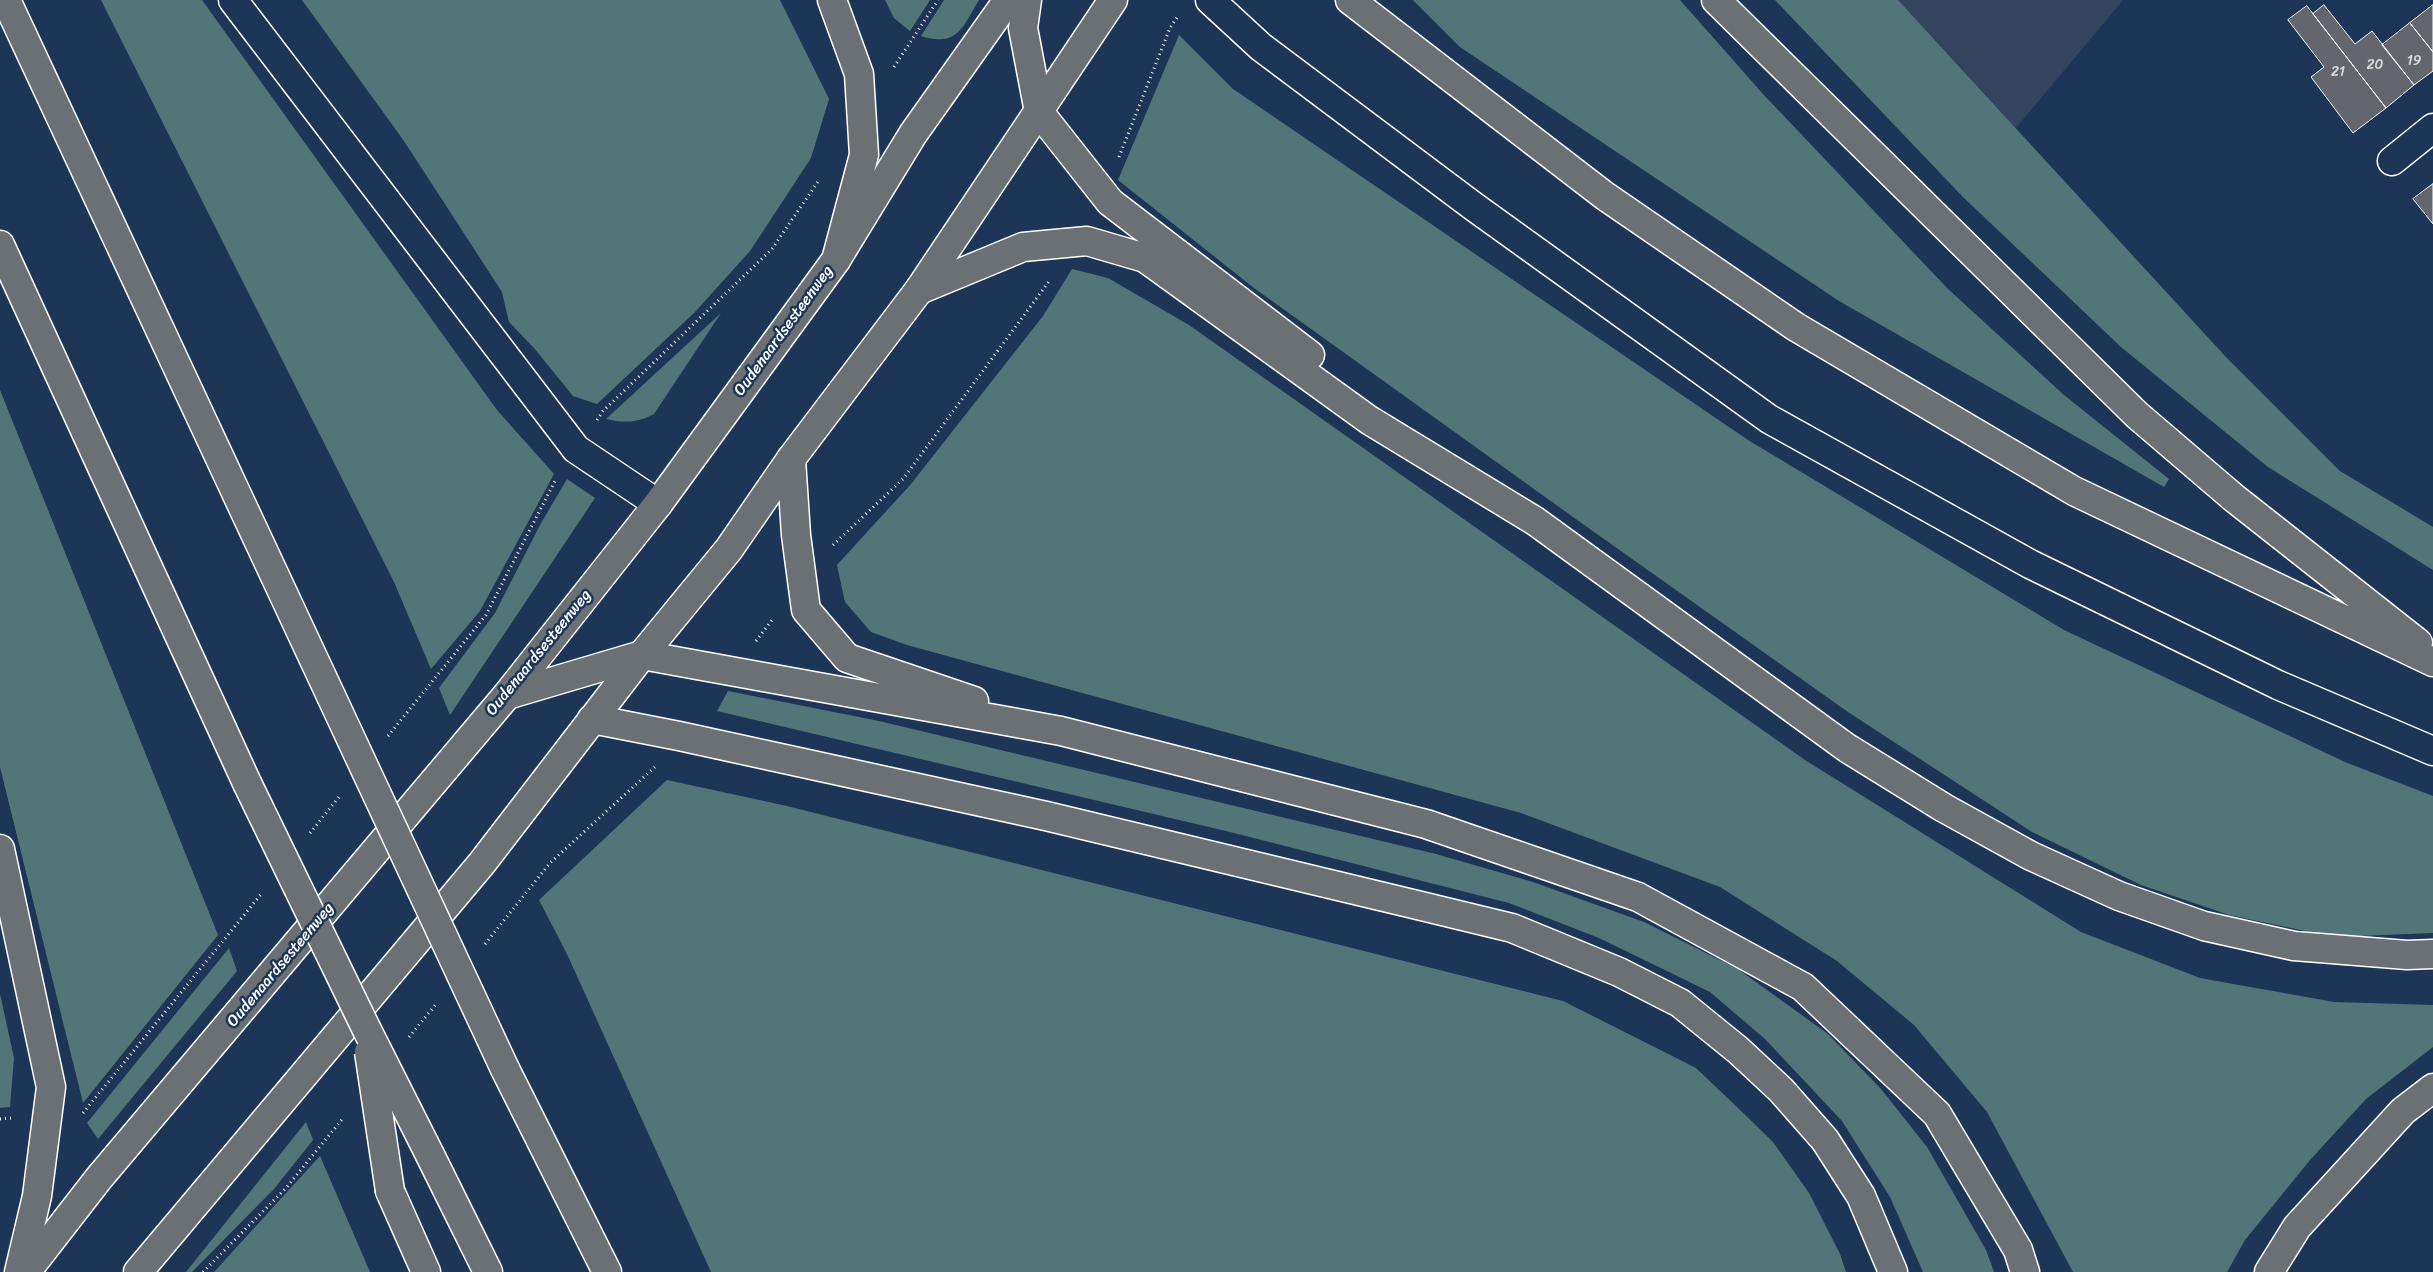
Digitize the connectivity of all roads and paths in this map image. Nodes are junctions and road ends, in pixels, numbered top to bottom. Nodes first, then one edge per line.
1 (6, 0) edge
2 (233, 0) edge
3 (832, 0) edge
4 (938, 0) edge
5 (1008, 0) edge
6 (1027, 0) edge
7 (1113, 0) edge
8 (1210, 0) edge
9 (1350, 0) edge
10 (1716, 0) edge
11 (1039, 112) junction
12 (862, 116) junction
13 (2433, 128) edge
14 (2392, 161) dead end
15 (822, 176) dead end
16 (0, 245) edge
17 (836, 260) junction
18 (920, 290) junction
19 (576, 449) junction
20 (791, 459) junction
21 (1484, 488) junction
22 (658, 504) junction
23 (642, 655) junction
24 (2433, 655) edge
25 (2433, 662) edge
26 (506, 695) junction
27 (592, 720) junction
28 (1061, 731) junction
29 (386, 739) dead end
30 (2433, 752) edge
31 (342, 794) dead end
32 (304, 840) dead end
33 (0, 849) edge
34 (267, 887) dead end
35 (2433, 954) edge
36 (366, 1028) junction
37 (2433, 1088) edge
38 (47, 1116) junction
39 (0, 1119) edge
40 (19, 1272) edge
41 (26, 1272) edge
42 (138, 1272) edge
43 (426, 1272) edge
44 (488, 1272) edge
45 (607, 1272) edge
46 (1893, 1272) edge
47 (2025, 1272) edge
48 (2269, 1272) edge

1 - 45 main road, bridge
2 - 19 street
3 - 12 main road
4 - 12 path
5 - 17 main road, Oudenaardsesteenweg
6 - 11 main road
7 - 11 main road
8 - 30 street
9 - 25 main road
10 - 24 main road
11 - 18 main road
11 - 21 main road
12 - 17 main road
13 - 14 street
15 - 19 path
16 - 36 main road, bridge
17 - 22 main road, Oudenaardsesteenweg
18 - 20 main road
18 - 21 main road
19 - 22 street
19 - 29 path
20 - 23 main road
20 - 28 main road
21 - 35 main road
22 - 26 main road, Oudenaardsesteenweg
23 - 26 main road
23 - 27 main road
23 - 28 main road
26 - 41 main road, Oudenaardsesteenweg
27 - 42 main road
27 - 46 main road
28 - 47 main road
31 - 32 path
33 - 38 main road
34 - 38 path
36 - 43 main road, bridge
36 - 44 main road, bridge
37 - 48 main road
38 - 39 path
38 - 40 main road

